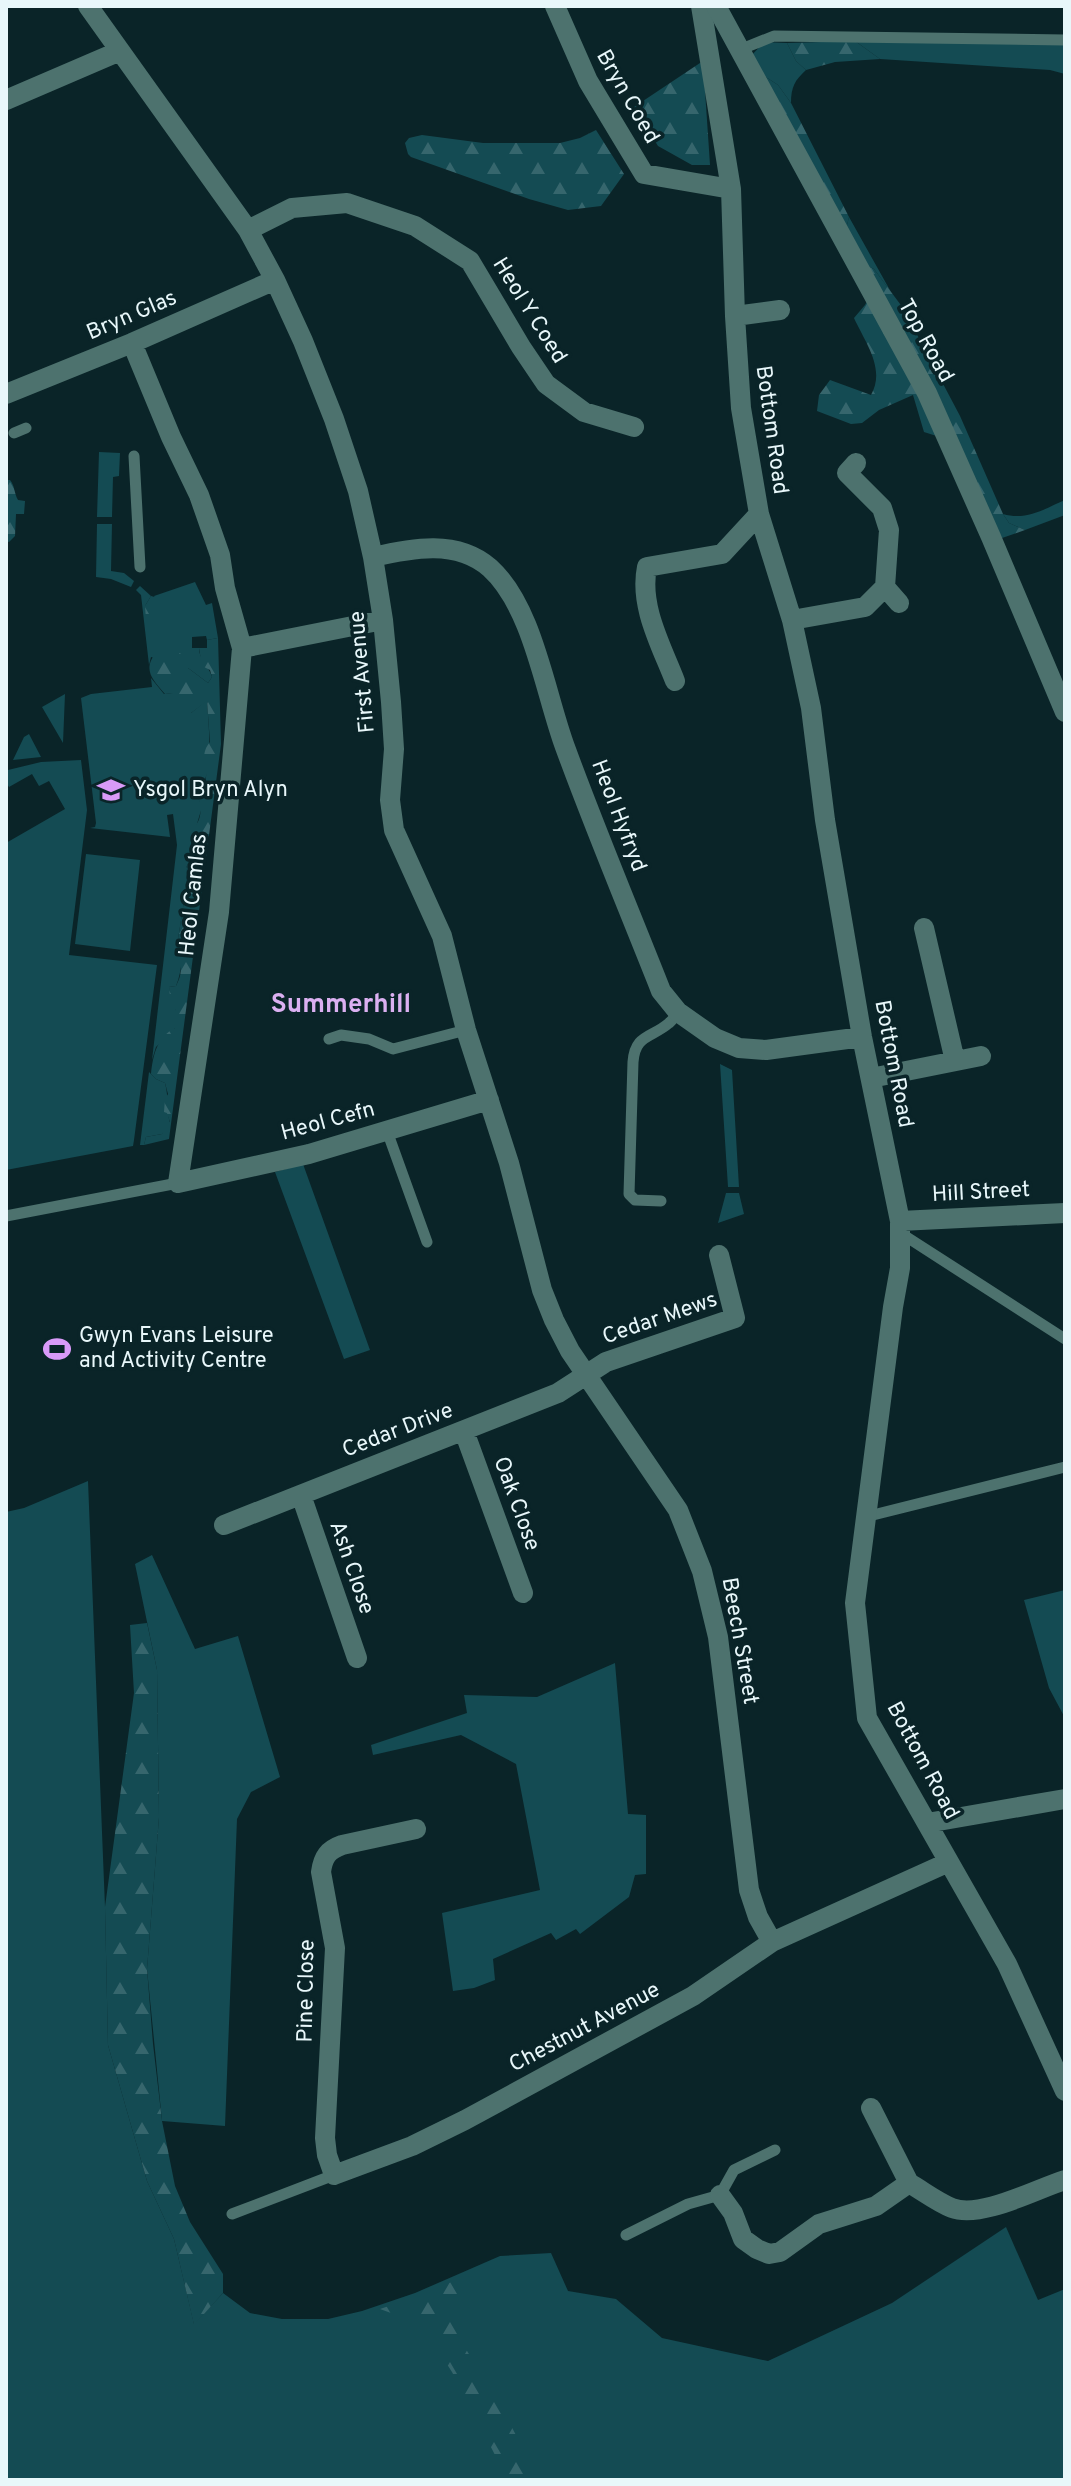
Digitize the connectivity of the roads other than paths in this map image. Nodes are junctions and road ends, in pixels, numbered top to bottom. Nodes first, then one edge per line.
1 (88, 6) edge
2 (555, 6) edge
3 (701, 6) edge
4 (716, 6) edge
5 (1065, 40) edge
6 (739, 50) junction
7 (120, 51) junction
8 (6, 100) edge
9 (731, 189) junction
10 (248, 230) junction
11 (275, 280) junction
12 (780, 310) dead end
13 (735, 316) junction
14 (132, 343) junction
15 (6, 394) edge
16 (634, 427) dead end
17 (26, 428) dead end
18 (14, 433) dead end
19 (134, 456) dead end
20 (847, 472) dead end
21 (759, 514) junction
22 (373, 557) junction
23 (140, 567) dead end
24 (885, 587) junction
25 (899, 603) dead end
26 (383, 620) junction
27 (792, 620) junction
28 (242, 648) junction
29 (675, 681) dead end
30 (1065, 712) edge
31 (924, 928) dead end
32 (678, 1012) junction
33 (466, 1030) junction
34 (862, 1037) junction
35 (329, 1039) dead end
36 (981, 1056) dead end
37 (955, 1061) junction
38 (871, 1078) junction
39 (489, 1100) junction
40 (387, 1131) junction
41 (178, 1183) junction
42 (661, 1201) dead end
43 (1065, 1213) edge
44 (6, 1216) edge
45 (901, 1227) junction
46 (427, 1242) dead end
47 (719, 1255) dead end
48 (1065, 1339) edge
49 (586, 1374) junction
50 (464, 1431) junction
51 (1065, 1467) edge
52 (301, 1495) junction
53 (865, 1517) junction
54 (224, 1525) dead end
55 (523, 1593) dead end
56 (357, 1658) dead end
57 (1065, 1799) edge
58 (927, 1823) junction
59 (416, 1829) dead end
60 (949, 1862) junction
61 (772, 1942) junction
62 (1065, 2091) edge
63 (871, 2108) dead end
64 (775, 2150) dead end
65 (334, 2175) junction
66 (905, 2177) junction
67 (1065, 2180) edge
68 (720, 2195) junction
69 (232, 2214) dead end
70 (626, 2235) dead end

1 - 7 street, First Avenue
2 - 9 street, Bryn Coed
3 - 9 street, Bottom Road
4 - 6 street, Top Road
5 - 6 lane
6 - 30 street, Top Road
7 - 8 street
7 - 10 street, First Avenue
9 - 13 street, Bottom Road
10 - 11 street, First Avenue
10 - 16 street, Heol Y Coed
11 - 14 street, Bryn Glas
11 - 22 street, First Avenue
12 - 13 street
13 - 21 street, Bottom Road
14 - 15 street, Bryn Glas
14 - 28 street, Heol Camlas
17 - 18 lane
19 - 23 lane
20 - 24 street
21 - 27 street, Bottom Road
21 - 29 street
22 - 26 street, First Avenue
22 - 32 street, Heol Hyfryd
24 - 25 street
24 - 27 street
26 - 28 street
26 - 33 street, First Avenue
27 - 34 street, Bottom Road
28 - 41 street, Heol Camlas
31 - 37 street
32 - 34 street, Heol Hyfryd
32 - 42 lane
33 - 35 lane
33 - 39 street, First Avenue
34 - 38 street, Bottom Road
36 - 37 street
37 - 38 street
38 - 45 street, Bottom Road
39 - 40 street, Heol Cefn
39 - 49 street, First Avenue
40 - 41 street, Heol Cefn
40 - 46 lane
41 - 44 lane
43 - 45 street, Hill Street
45 - 48 lane
45 - 53 street, Bottom Road
47 - 49 street, Cedar Mews
49 - 50 street, Cedar Drive
49 - 61 street, Beech Street
50 - 52 street, Cedar Drive
50 - 55 street, Oak Close
51 - 53 lane
52 - 54 street, Cedar Drive
52 - 56 street, Ash Close
53 - 58 street, Bottom Road
57 - 58 street
58 - 60 street, Bottom Road
59 - 65 street, Pine Close
60 - 61 street, Chestnut Avenue
60 - 62 street, Bottom Road
61 - 65 street, Chestnut Avenue
63 - 66 street
64 - 68 lane
65 - 69 lane, Chestnut Avenue
66 - 67 street
66 - 68 street
68 - 70 lane

